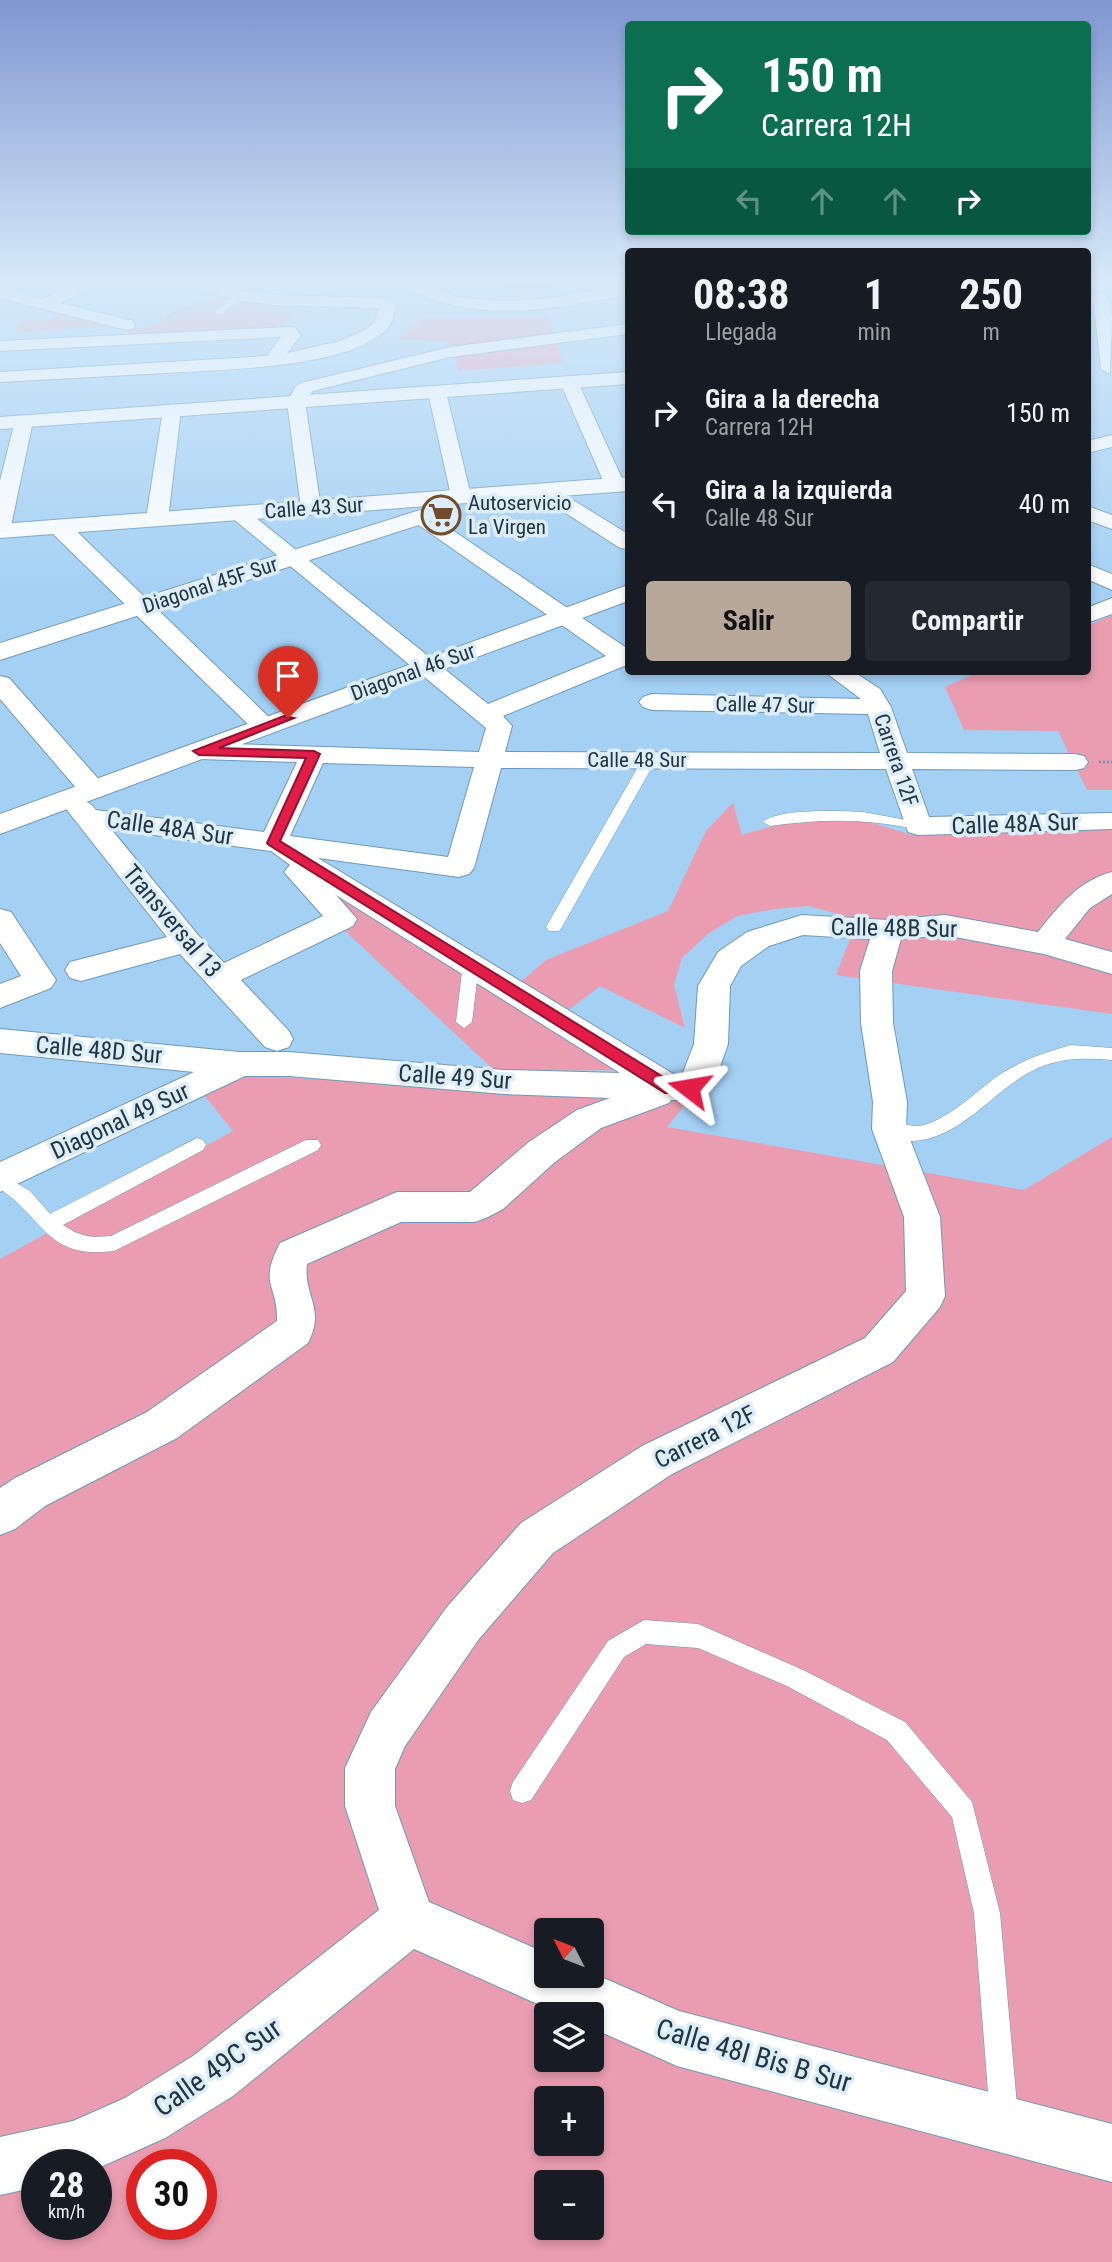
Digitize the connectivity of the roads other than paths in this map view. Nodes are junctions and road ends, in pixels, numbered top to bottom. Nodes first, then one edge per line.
1 (35, 386) edge
2 (335, 386) edge
3 (522, 386) edge
4 (571, 386) edge
5 (437, 392) junction
6 (12, 396) dead end
7 (299, 396) junction
8 (172, 410) junction
9 (24, 421) junction
10 (0, 423) edge
11 (622, 485) edge
12 (543, 491) junction
13 (461, 496) junction
14 (397, 501) junction
15 (311, 508) junction
16 (238, 513) junction
17 (1091, 514) edge
18 (420, 517) junction
19 (157, 519) junction
20 (1112, 523) edge
21 (59, 527) junction
22 (0, 528) edge
23 (625, 541) edge
24 (293, 558) junction
25 (1091, 573) edge
26 (1112, 583) edge
27 (625, 593) edge
28 (1112, 605) edge
29 (141, 607) junction
30 (1091, 614) edge
31 (564, 616) junction
32 (0, 652) edge
33 (625, 657) edge
34 (625, 659) edge
35 (427, 667) junction
36 (841, 675) edge
37 (0, 683) edge
38 (654, 691) dead end
39 (874, 701) junction
40 (492, 720) junction
41 (265, 727) junction
42 (199, 751) junction
43 (314, 754) junction
44 (490, 760) junction
45 (649, 760) junction
46 (895, 761) junction
47 (1075, 762) dead end
48 (84, 802) junction
49 (1112, 821) edge
50 (770, 822) dead end
51 (0, 825) edge
52 (918, 826) junction
53 (273, 843) junction
54 (1112, 881) edge
55 (0, 919) edge
56 (554, 927) dead end
57 (888, 930) junction
58 (187, 943) junction
59 (1045, 944) junction
60 (1112, 963) edge
61 (471, 964) junction
62 (81, 970) dead end
63 (219, 978) junction
64 (0, 998) edge
65 (464, 1022) dead end
66 (277, 1039) dead end
67 (0, 1041) edge
68 (1112, 1054) edge
69 (240, 1064) junction
70 (671, 1089) junction
71 (890, 1129) junction
72 (197, 1145) dead end
73 (312, 1145) dead end
74 (0, 1179) edge
75 (48, 1224) junction
76 (0, 1514) edge
77 (522, 1791) dead end
78 (409, 1920) junction
79 (1004, 2124) junction
80 (1112, 2153) edge
81 (0, 2166) edge

1 - 6 street
2 - 7 street
3 - 5 street
4 - 11 street
5 - 7 street
5 - 13 street
7 - 8 street
7 - 15 street
8 - 9 street
8 - 19 street
9 - 10 street
9 - 22 street
11 - 12 street, Calle 43 Sur
12 - 13 street, Calle 43 Sur
12 - 23 street
13 - 14 street, Calle 43 Sur
14 - 15 street, Calle 43 Sur
14 - 18 street
15 - 16 street, Calle 43 Sur
16 - 19 street, Calle 43 Sur
16 - 24 street
17 - 20 street
18 - 24 street, Diagonal 45F Sur
18 - 31 street
19 - 21 street, Calle 43 Sur
21 - 22 street, Calle 43 Sur
21 - 29 street
24 - 29 street, Diagonal 45F Sur
24 - 35 street
25 - 26 street
27 - 31 street, Diagonal 46 Sur
28 - 30 street
29 - 32 street, Diagonal 45F Sur
29 - 41 street
31 - 33 street
31 - 35 street, Diagonal 46 Sur
34 - 40 street
35 - 40 street
35 - 41 street, Diagonal 46 Sur
36 - 39 street
37 - 48 street, Transversal 13
38 - 39 street, Calle 47 Sur
39 - 46 street, Carrera 12F
40 - 44 street
41 - 42 street, Diagonal 46 Sur
42 - 43 street, Calle 48 Sur
42 - 48 street, Diagonal 46 Sur
43 - 44 street, Calle 48 Sur
43 - 53 street
44 - 45 street, Calle 48 Sur
44 - 53 street, Calle 48A Sur
45 - 46 street, Calle 48 Sur
45 - 56 lane
46 - 47 street, Calle 48 Sur
46 - 52 street, Carrera 12F
48 - 51 street, Diagonal 46 Sur
48 - 53 street, Calle 48A Sur
48 - 58 street, Transversal 13
49 - 52 street, Calle 48A Sur
50 - 52 lane
53 - 61 street
53 - 63 street
54 - 59 street
55 - 64 street
57 - 59 street, Calle 48B Sur
57 - 70 street, Calle 48B Sur
57 - 71 street, Carrera 12F
58 - 62 street
58 - 63 street, Transversal 13
59 - 60 street, Calle 48B Sur
61 - 65 lane
61 - 70 street
63 - 66 street, Transversal 13
67 - 69 street, Calle 48D Sur
68 - 71 lane
69 - 70 street, Calle 49 Sur
69 - 74 street, Diagonal 49 Sur
70 - 76 street
71 - 78 street, Carrera 12F
72 - 75 lane
73 - 75 lane
74 - 75 lane
77 - 79 lane
78 - 79 street, Calle 48I Bis B Sur
78 - 81 street, Calle 49C Sur
79 - 80 street, Calle 48I Bis B Sur

